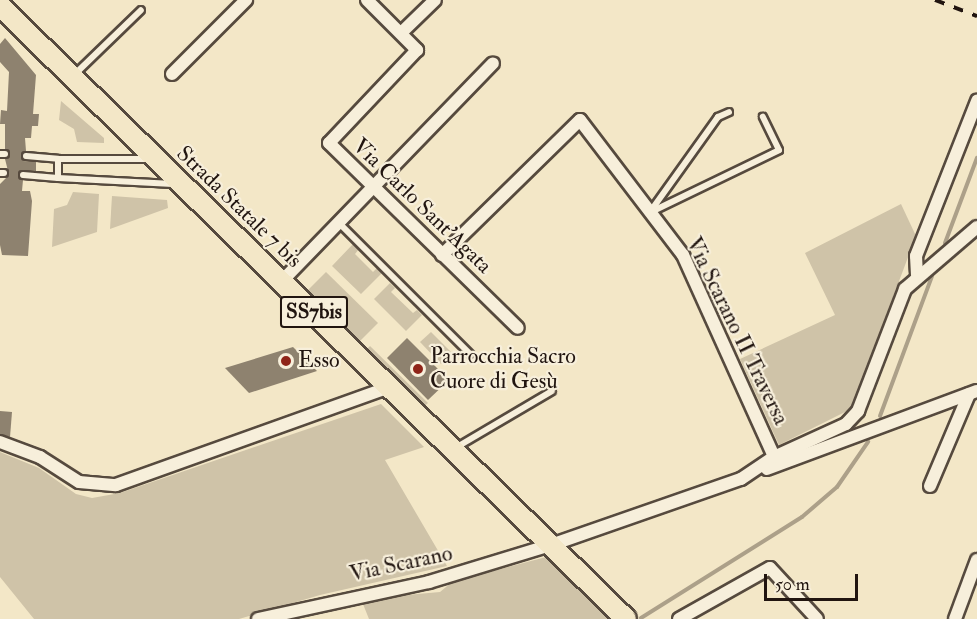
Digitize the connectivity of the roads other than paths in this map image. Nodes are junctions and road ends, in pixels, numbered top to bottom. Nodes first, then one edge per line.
1 (246, 0) edge
2 (367, 0) edge
3 (435, 0) edge
4 (0, 6) edge
5 (141, 10) dead end
6 (401, 33) junction
7 (493, 63) dead end
8 (172, 74) dead end
9 (71, 77) junction
10 (977, 101) edge
11 (729, 112) dead end
12 (764, 117) dead end
13 (26, 156) dead end
14 (58, 159) junction
15 (154, 159) junction
16 (23, 175) dead end
17 (58, 178) junction
18 (181, 184) junction
19 (372, 188) junction
20 (650, 212) junction
21 (339, 222) junction
22 (977, 227) edge
23 (442, 255) junction
24 (917, 275) junction
25 (282, 281) junction
26 (518, 328) dead end
27 (470, 354) dead end
28 (390, 387) junction
29 (552, 391) dead end
30 (973, 393) edge
31 (0, 442) edge
32 (454, 449) junction
33 (774, 457) junction
34 (741, 479) junction
35 (930, 486) dead end
36 (551, 545) junction
37 (977, 560) edge
38 (258, 619) edge
39 (626, 619) edge
40 (679, 619) edge
41 (817, 619) edge
42 (955, 619) edge

1 - 8 street
2 - 6 street, Via Carlo Sant'Agata
3 - 6 street
4 - 9 main road, Strada Statale 7 bis / SS7bis
5 - 9 lane
6 - 19 street, Via Carlo Sant'Agata
7 - 19 street
9 - 15 main road, Strada Statale 7 bis / SS7bis
10 - 24 street
11 - 20 lane
12 - 20 lane
13 - 14 lane
14 - 15 lane
14 - 17 lane
15 - 18 main road, Strada Statale 7 bis / SS7bis
16 - 17 lane
17 - 18 lane
18 - 25 main road, Strada Statale 7 bis / SS7bis
19 - 21 street
19 - 23 street, Via Carlo Sant'Agata
20 - 23 street, Via Scarano II Traversa
20 - 33 street, Via Scarano II Traversa
21 - 25 street
21 - 27 lane
22 - 24 street
23 - 26 street, Via Carlo Sant'Agata
24 - 33 street
25 - 28 main road, Strada Statale 7 bis / SS7bis
28 - 31 street
28 - 32 main road, Strada Statale 7 bis / SS7bis
29 - 32 lane
30 - 34 street
30 - 35 street
32 - 36 main road, Strada Statale 7 bis / SS7bis
33 - 34 street
34 - 36 street, Via Scarano
36 - 38 street, Via Scarano
36 - 39 main road, Strada Statale 7 bis / SS7bis
37 - 42 street
40 - 41 street

